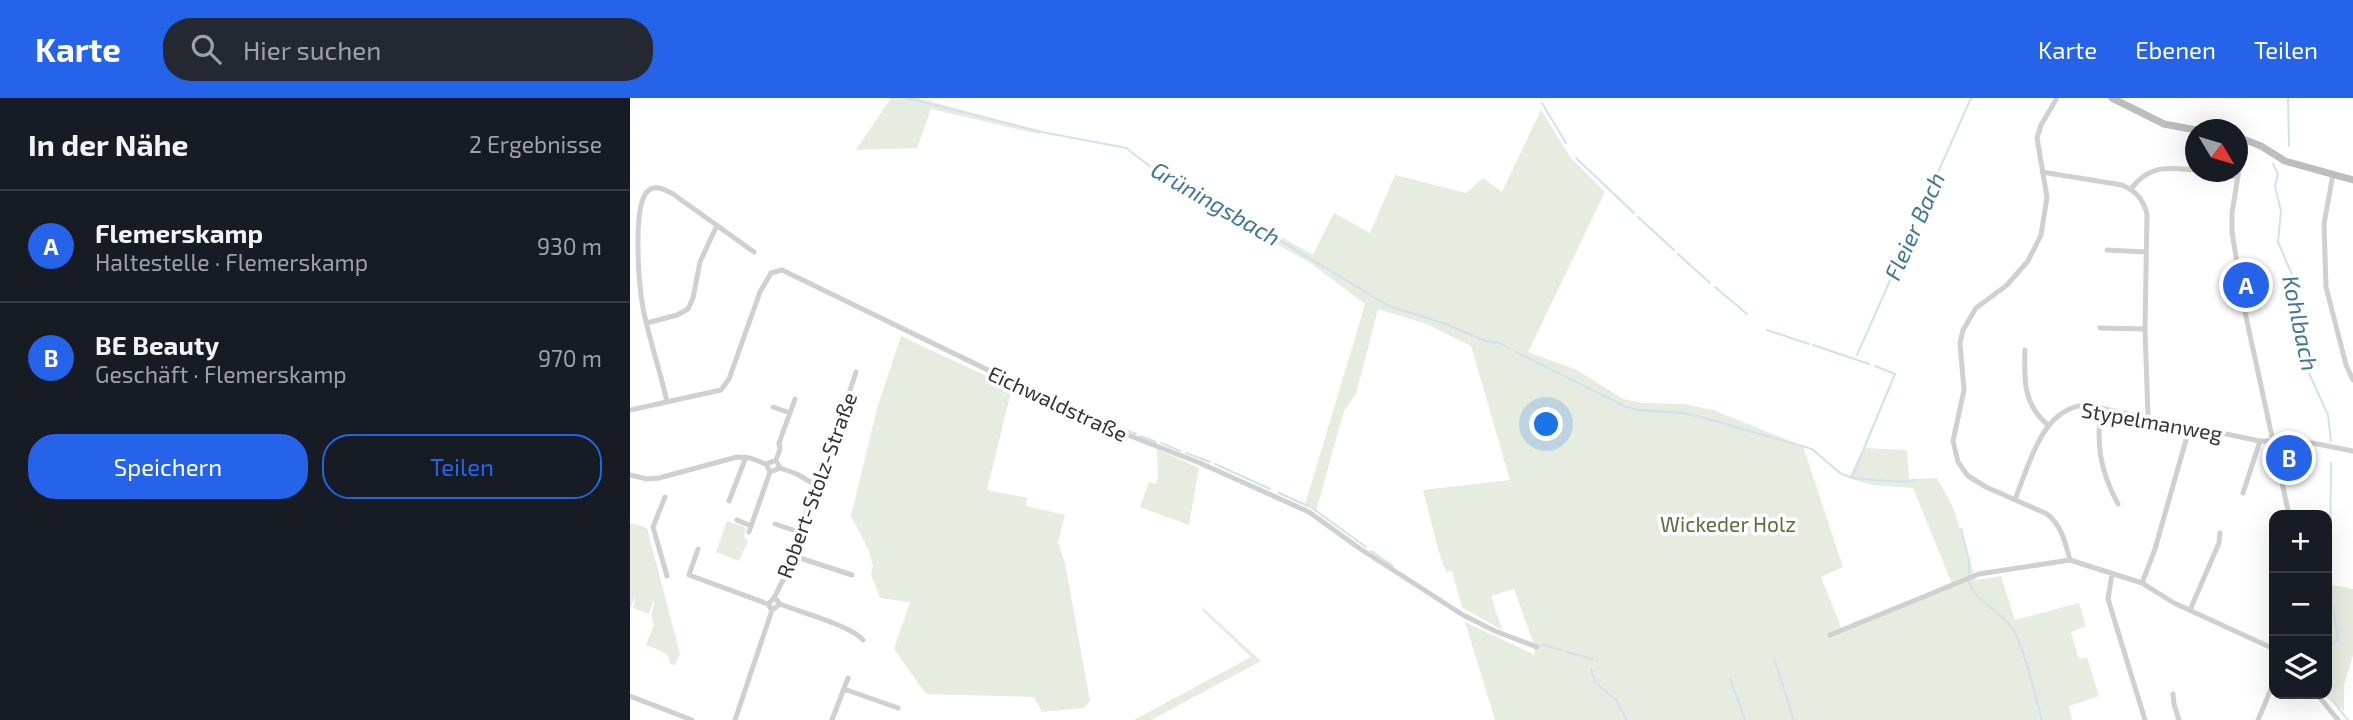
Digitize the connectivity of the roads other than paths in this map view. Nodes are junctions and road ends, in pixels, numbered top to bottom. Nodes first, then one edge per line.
1 (2057, 98) edge
2 (2112, 98) edge
3 (2185, 128) edge
4 (2248, 142) edge
5 (2251, 143) junction
6 (2248, 147) edge
7 (2185, 169) edge
8 (2042, 172) junction
9 (2333, 174) junction
10 (2353, 180) edge
11 (2237, 182) edge
12 (2131, 189) junction
13 (717, 225) junction
14 (2107, 250) dead end
15 (754, 252) dead end
16 (2146, 252) junction
17 (647, 323) junction
18 (2101, 328) dead end
19 (2144, 329) junction
20 (2025, 350) dead end
21 (856, 372) dead end
22 (2352, 375) edge
23 (795, 400) dead end
24 (667, 402) junction
25 (774, 407) dead end
26 (2101, 408) junction
27 (630, 410) edge
28 (790, 413) junction
29 (2148, 417) junction
30 (2047, 424) junction
31 (2190, 426) junction
32 (2260, 441) junction
33 (2273, 443) junction
34 (2353, 451) edge
35 (746, 457) junction
36 (776, 460) junction
37 (766, 464) junction
38 (780, 468) junction
39 (770, 472) junction
40 (630, 475) edge
41 (817, 486) junction
42 (2243, 493) dead end
43 (665, 497) dead end
44 (2015, 499) junction
45 (729, 501) dead end
46 (2118, 503) dead end
47 (2288, 510) edge
48 (737, 520) dead end
49 (775, 524) dead end
50 (799, 532) junction
51 (2220, 533) dead end
52 (698, 549) dead end
53 (791, 555) junction
54 (2070, 560) junction
55 (2112, 574) junction
56 (852, 575) dead end
57 (667, 576) dead end
58 (2141, 583) junction
59 (778, 601) junction
60 (770, 607) junction
61 (2190, 610) junction
62 (1830, 635) dead end
63 (863, 640) dead end
64 (1537, 647) dead end
65 (2269, 647) edge
66 (848, 678) dead end
67 (844, 689) junction
68 (2173, 694) dead end
69 (2269, 694) edge
70 (630, 696) edge
71 (2322, 699) edge
72 (898, 708) dead end
73 (692, 720) edge
74 (735, 720) edge
75 (832, 720) edge
76 (2145, 720) edge
77 (2179, 720) edge
78 (2258, 720) edge
79 (2338, 720) edge

1 - 8 street
2 - 3 main road
4 - 5 main road
5 - 6 street
5 - 9 main road
7 - 12 street
8 - 12 street
8 - 44 street
9 - 10 main road
9 - 22 street
11 - 33 street
12 - 16 street
13 - 15 street
13 - 17 street
13 - 17 street
14 - 16 street
16 - 19 street
17 - 24 street
18 - 19 street
19 - 29 street
20 - 30 street
21 - 41 street, Robert-Stolz-Straße
23 - 28 street
24 - 27 street, Eichwaldstraße
24 - 64 street, Eichwaldstraße
25 - 28 street
26 - 29 street, Stypelmanweg
26 - 30 street, Stypelmanweg
26 - 46 street
28 - 36 street
29 - 31 street, Stypelmanweg
30 - 44 street
31 - 32 street, Stypelmanweg
31 - 58 street
32 - 33 street, Stypelmanweg
32 - 42 street
33 - 34 street, Stypelmanweg
33 - 47 street
35 - 37 street
35 - 40 street
35 - 45 street
36 - 37 street
36 - 38 street
37 - 39 street
38 - 39 street
38 - 41 street
39 - 48 street
41 - 50 street, Robert-Stolz-Straße
43 - 57 street
44 - 54 street
49 - 50 street
50 - 53 street, Robert-Stolz-Straße
51 - 61 street
52 - 60 street
53 - 56 street
53 - 59 street, Robert-Stolz-Straße
54 - 55 street
54 - 62 street
55 - 58 street
55 - 76 street
58 - 61 street
59 - 60 street, Robert-Stolz-Straße
59 - 63 street
60 - 74 street
61 - 65 street
66 - 67 street
67 - 72 street
67 - 75 street
68 - 77 street
69 - 78 street
70 - 73 street
71 - 79 street

